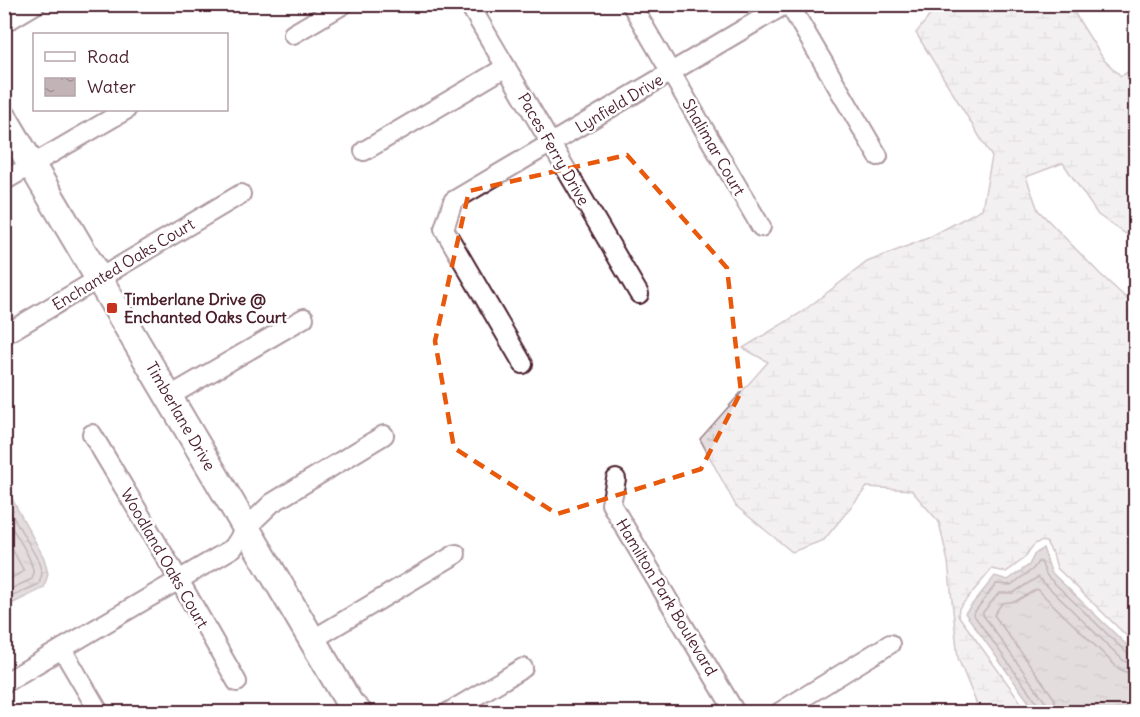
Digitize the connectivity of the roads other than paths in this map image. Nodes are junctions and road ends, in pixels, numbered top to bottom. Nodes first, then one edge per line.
1 (36, 4) edge
2 (344, 4) edge
3 (469, 4) edge
4 (631, 4) edge
5 (787, 4) edge
6 (4, 23) edge
7 (293, 34) dead end
8 (506, 67) junction
9 (671, 73) junction
10 (124, 111) edge
11 (4, 118) edge
12 (551, 144) junction
13 (364, 151) dead end
14 (878, 156) dead end
15 (32, 165) junction
16 (4, 181) edge
17 (241, 194) dead end
18 (761, 227) dead end
19 (100, 278) junction
20 (639, 294) dead end
21 (304, 318) dead end
22 (4, 335) edge
23 (523, 364) dead end
24 (170, 396) junction
25 (92, 434) dead end
26 (384, 435) dead end
27 (616, 479) dead end
28 (246, 528) junction
29 (456, 554) dead end
30 (179, 580) junction
31 (312, 640) junction
32 (890, 644) dead end
33 (62, 649) junction
34 (523, 669) dead end
35 (237, 682) dead end
36 (4, 683) edge
37 (99, 712) edge
38 (358, 712) edge
39 (449, 712) edge
40 (735, 712) edge
41 (780, 712) edge

1 - 6 street
2 - 7 street
3 - 8 street, Paces Ferry Drive
4 - 9 street, Shalimar Court
5 - 9 street, Lynfield Drive
5 - 14 street
8 - 12 street, Paces Ferry Drive
8 - 13 street
9 - 12 street, Lynfield Drive
9 - 18 street, Shalimar Court
10 - 15 street
11 - 15 street, Timberlane Drive
12 - 20 street, Paces Ferry Drive
12 - 23 street, Lynfield Drive
15 - 16 street
15 - 19 street, Timberlane Drive
17 - 19 street, Enchanted Oaks Court
19 - 22 street, Enchanted Oaks Court
19 - 24 street, Timberlane Drive
21 - 24 street
24 - 28 street, Timberlane Drive
25 - 30 street, Woodland Oaks Court
26 - 28 street
27 - 40 street, Hamilton Park Boulevard
28 - 30 street
28 - 31 street, Timberlane Drive
29 - 31 street
30 - 33 street
30 - 35 street, Woodland Oaks Court
31 - 38 street, Timberlane Drive
32 - 41 street
33 - 36 street
33 - 37 street
34 - 39 street

